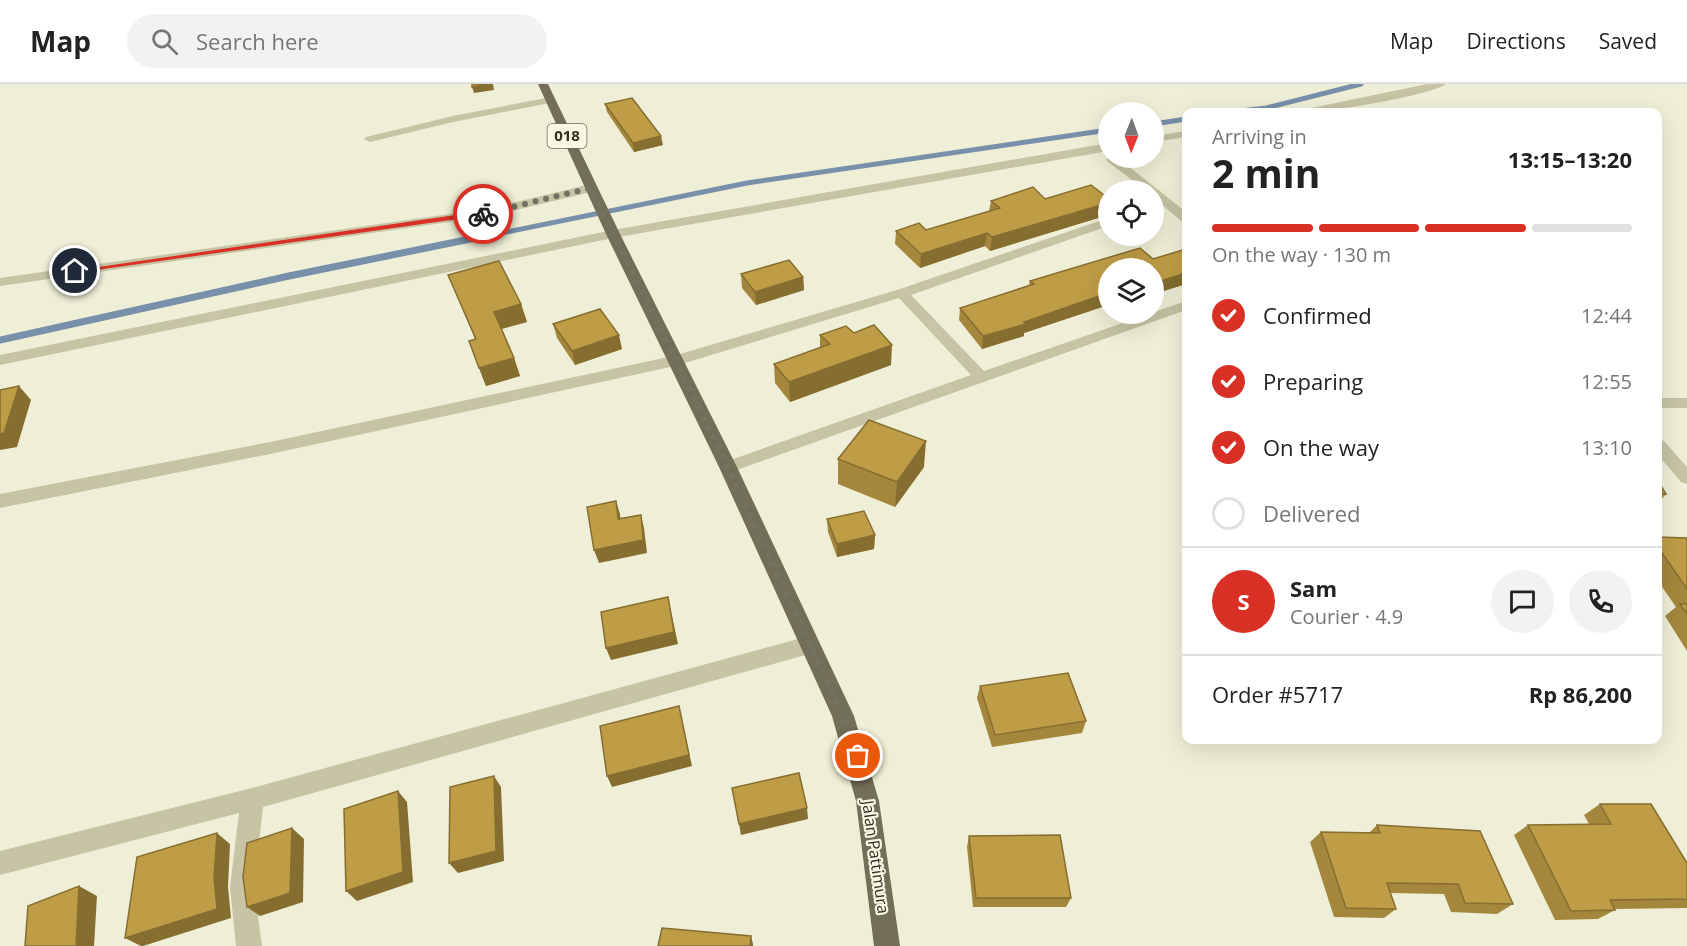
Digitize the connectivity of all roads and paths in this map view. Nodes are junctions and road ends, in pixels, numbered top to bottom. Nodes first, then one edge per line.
1 (543, 84) edge
2 (1441, 84) edge
3 (551, 100) junction
4 (1359, 104) junction
5 (1333, 108) edge
6 (1363, 108) edge
7 (1182, 135) edge
8 (1164, 137) edge
9 (370, 139) dead end
10 (1098, 153) edge
11 (1126, 168) edge
12 (1140, 180) edge
13 (591, 188) junction
14 (1182, 197) edge
15 (1164, 203) edge
16 (1164, 206) edge
17 (1182, 216) edge
18 (1098, 225) edge
19 (613, 234) junction
20 (0, 282) edge
21 (902, 293) junction
22 (1182, 306) edge
23 (0, 360) edge
24 (675, 361) junction
25 (982, 378) junction
26 (1687, 402) edge
27 (1662, 403) edge
28 (1662, 450) edge
29 (728, 467) junction
30 (1687, 478) edge
31 (0, 501) edge
32 (809, 645) junction
33 (252, 799) junction
34 (0, 862) edge
35 (249, 946) edge
36 (887, 946) edge

1 - 3 main road, Jalan Pattimura / 018
2 - 4 street
3 - 9 street
3 - 13 main road, Jalan Pattimura / 018
4 - 5 street
4 - 6 street
7 - 8 street
10 - 19 street
11 - 12 street
13 - 19 main road, Jalan Pattimura
13 - 20 street
14 - 15 street
16 - 17 street
18 - 21 street
19 - 23 street
19 - 24 main road, Jalan Pattimura
21 - 24 street
21 - 25 street
22 - 25 street
24 - 29 main road, Jalan Pattimura
24 - 31 street
25 - 29 street
26 - 27 street
28 - 30 street
29 - 32 main road, Jalan Pattimura
32 - 33 street
32 - 36 main road, Jalan Pattimura
33 - 34 street
33 - 35 street

